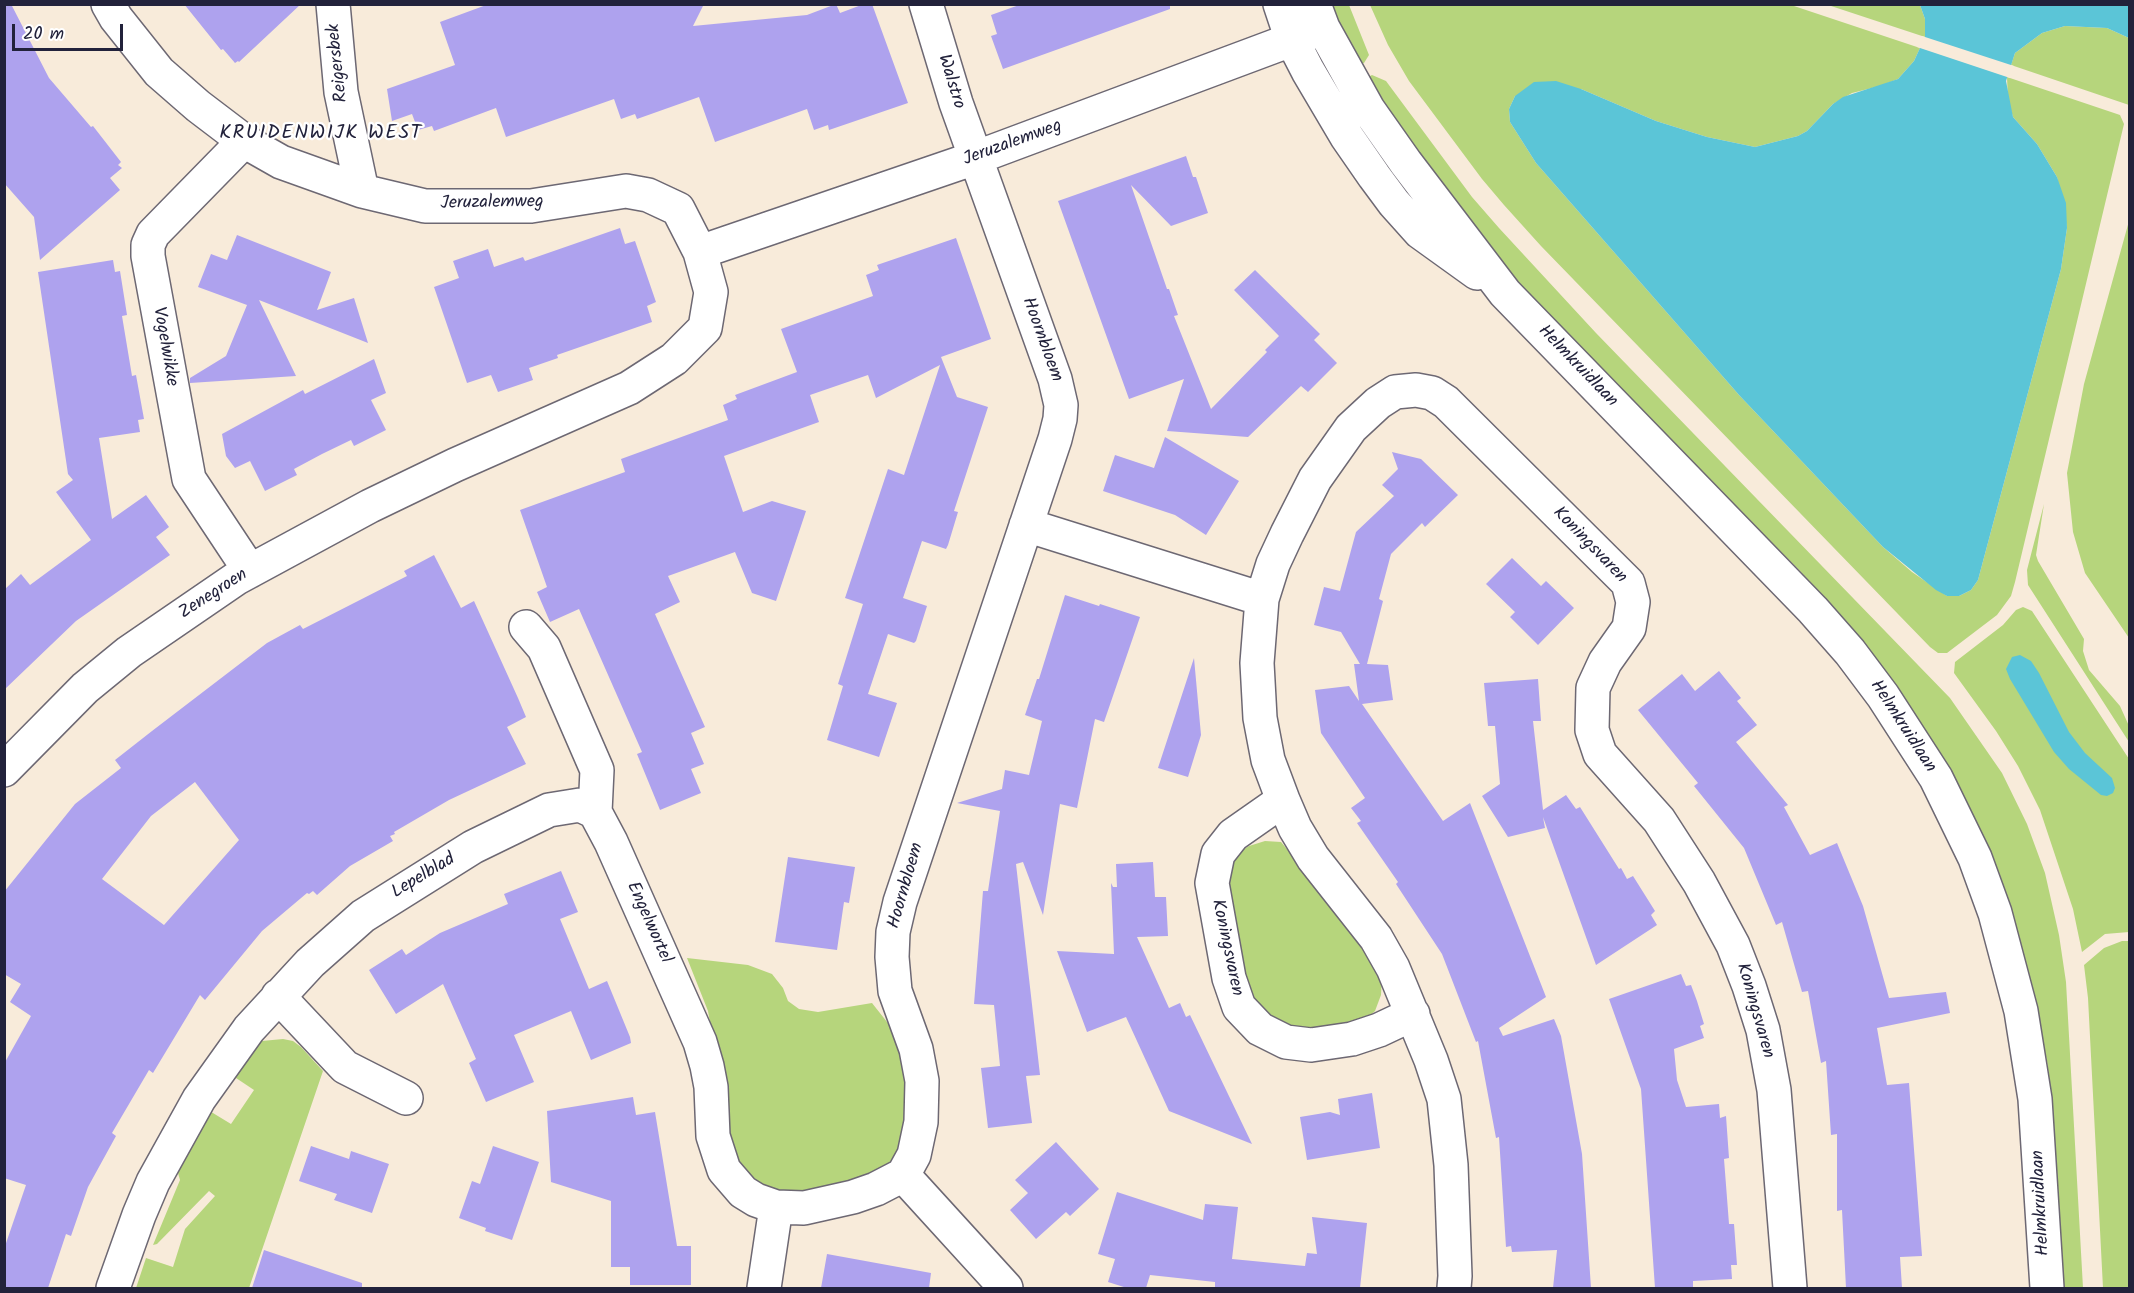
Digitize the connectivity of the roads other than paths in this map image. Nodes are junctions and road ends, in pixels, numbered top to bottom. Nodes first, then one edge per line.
1 (108, 4) edge
2 (333, 4) edge
3 (926, 4) edge
4 (1280, 4) edge
5 (1318, 16) edge
6 (1292, 40) junction
7 (244, 141) junction
8 (975, 158) junction
9 (362, 191) junction
10 (700, 252) junction
11 (1505, 293) junction
12 (455, 465) joint
13 (1026, 525) junction
14 (250, 571) junction
15 (1262, 599) junction
16 (526, 627) dead end
17 (4, 770) edge
18 (1282, 800) junction
19 (595, 812) junction
20 (278, 996) junction
21 (1413, 1014) junction
22 (406, 1098) dead end
23 (903, 1175) junction
24 (776, 1207) junction
25 (113, 1288) edge
26 (764, 1288) edge
27 (1006, 1288) edge
28 (1454, 1288) edge
29 (1790, 1288) edge
30 (2047, 1288) edge

1 - 7 street, Jeruzalemweg
2 - 9 street, Reigersbek
3 - 8 street, Walstro
4 - 6 street, Helmkruidlaan
5 - 6 street, Jeruzalemweg
5 - 11 street, Helmkruidlaan
6 - 8 street, Jeruzalemweg
6 - 11 street, Helmkruidlaan
7 - 9 street, Jeruzalemweg
7 - 14 street, Vogelwikke
8 - 10 street, Jeruzalemweg
8 - 13 street, Hoornbloem
9 - 10 street, Jeruzalemweg
10 - 12 street, Jeruzalemweg
11 - 30 street, Helmkruidlaan
12 - 14 street, Zenegroen
13 - 15 street
13 - 23 street, Hoornbloem
14 - 17 street, Zenegroen
15 - 18 street, Koningsvaren
15 - 29 street, Koningsvaren
16 - 19 street
18 - 21 street, Koningsvaren
18 - 21 street, Koningsvaren
19 - 20 street, Lepelblad
19 - 24 street, Engelwortel
20 - 22 street
20 - 25 street, Lepelblad
21 - 28 street, Koningsvaren
23 - 24 street, Engelwortel
23 - 27 street
24 - 26 street

